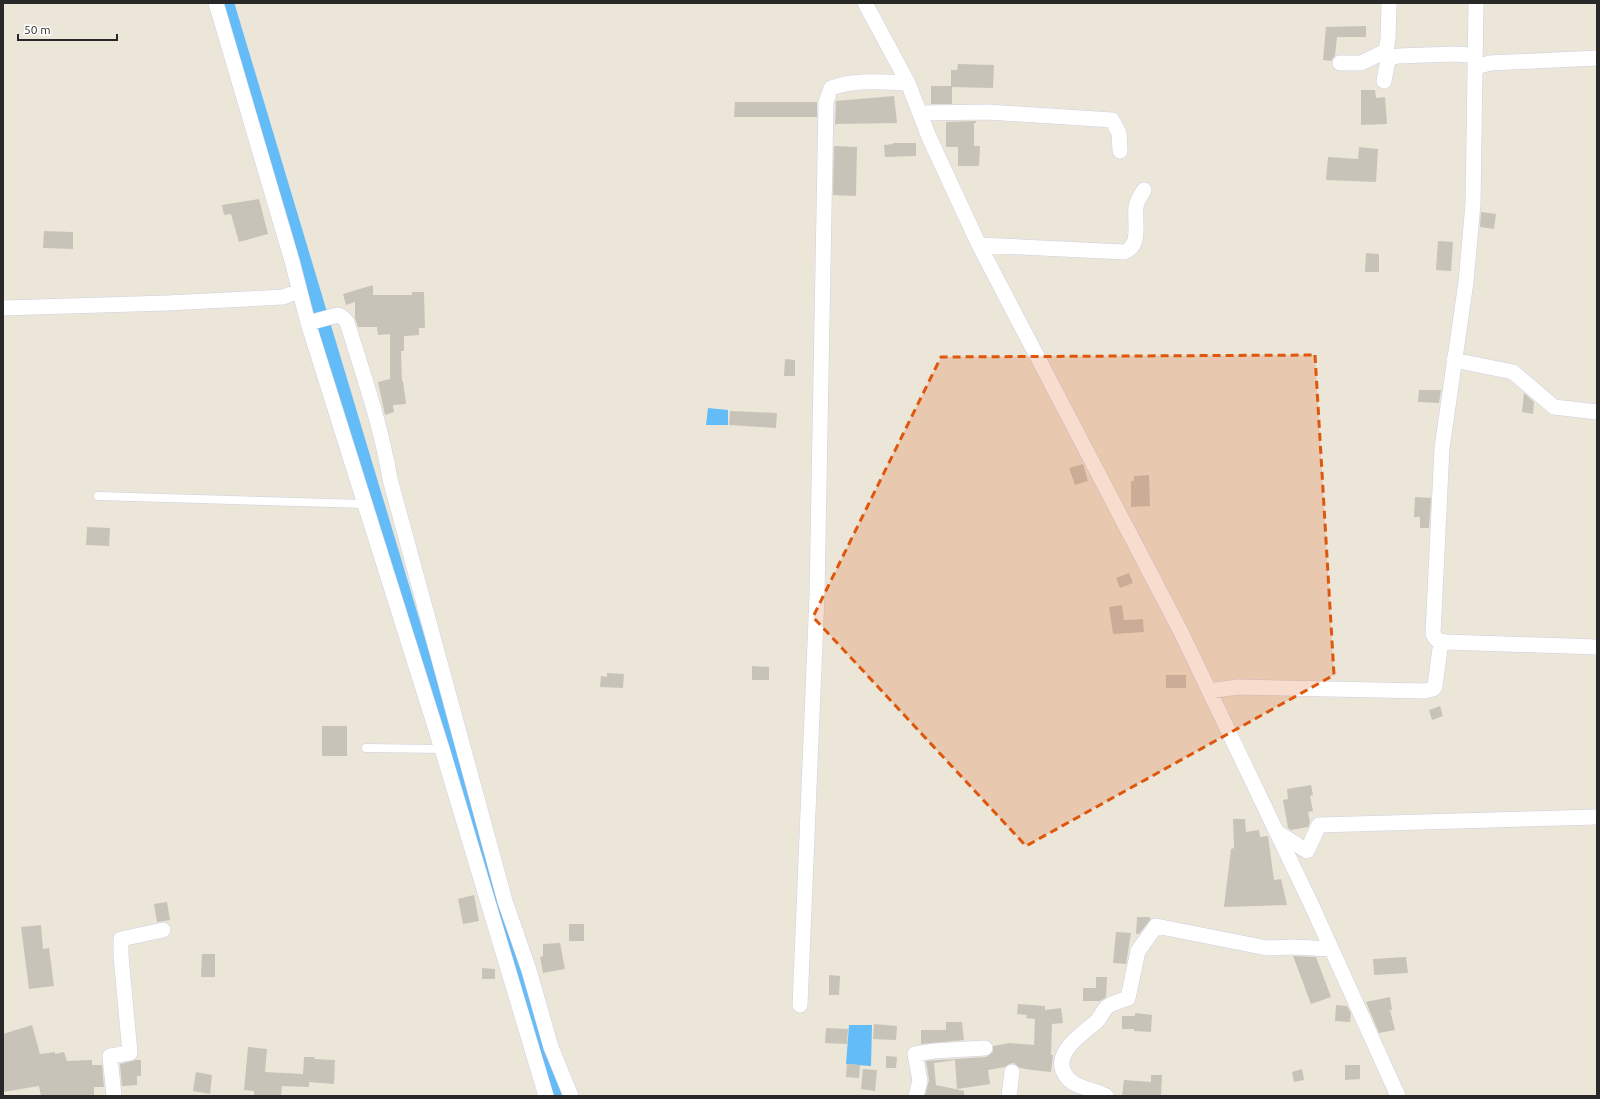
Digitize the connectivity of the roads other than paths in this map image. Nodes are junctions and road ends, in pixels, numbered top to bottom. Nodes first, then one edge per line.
1 (216, 3) edge
2 (865, 3) edge
3 (1389, 3) edge
4 (1476, 3) edge
5 (1597, 58) edge
6 (1340, 63) dead end
7 (1475, 63) junction
8 (1384, 81) dead end
9 (908, 83) junction
10 (920, 113) junction
11 (1120, 151) dead end
12 (1144, 190) dead end
13 (979, 245) junction
14 (299, 291) junction
15 (3, 308) edge
16 (314, 321) junction
17 (1454, 360) junction
18 (1597, 412) edge
19 (98, 496) dead end
20 (365, 504) junction
21 (1441, 641) junction
22 (1597, 647) edge
23 (1209, 691) junction
24 (366, 748) dead end
25 (442, 749) junction
26 (1597, 817) edge
27 (1276, 831) junction
28 (162, 930) dead end
29 (1331, 949) junction
30 (800, 1005) dead end
31 (985, 1048) dead end
32 (1012, 1072) dead end
33 (114, 1096) edge
34 (546, 1096) edge
35 (571, 1096) edge
36 (916, 1096) edge
37 (1010, 1096) edge
38 (1106, 1096) edge
39 (1398, 1096) edge

1 - 14 street
2 - 9 street
3 - 6 street
4 - 7 street
5 - 7 street
7 - 8 street
7 - 17 street
9 - 10 street
9 - 30 street
10 - 11 street
10 - 13 street
12 - 13 street
13 - 23 street
14 - 15 street
14 - 16 street
16 - 20 street
16 - 35 street
17 - 18 street
17 - 21 street
19 - 20 lane
20 - 25 street
21 - 22 street
21 - 23 street
23 - 27 street
24 - 25 lane
25 - 34 street
26 - 27 street
27 - 29 street
28 - 33 street
29 - 38 street
29 - 39 street
31 - 36 street
32 - 37 street

